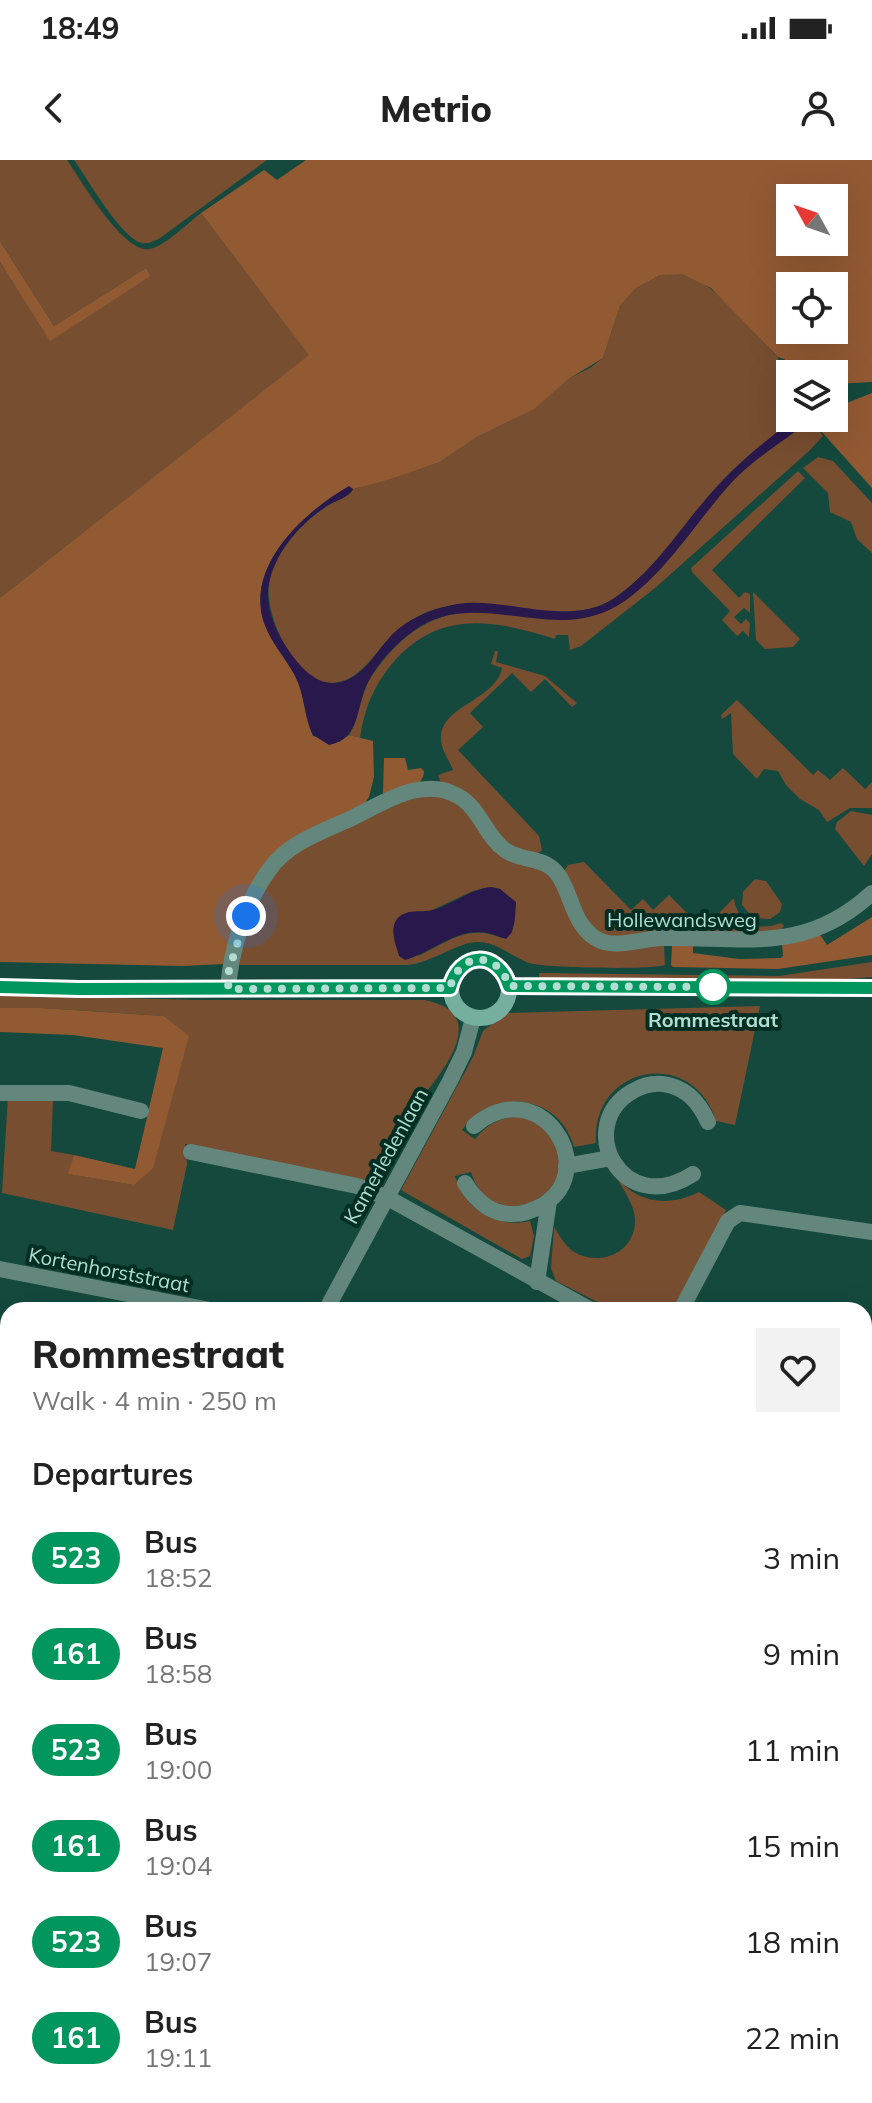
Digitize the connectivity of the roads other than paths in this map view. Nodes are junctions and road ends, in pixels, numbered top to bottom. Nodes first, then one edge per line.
1 (872, 893) edge
2 (509, 986) junction
3 (0, 987) edge
4 (450, 988) junction
5 (872, 988) edge
6 (228, 989) junction
7 (473, 1018) junction
8 (0, 1093) edge
9 (141, 1111) dead end
10 (708, 1122) dead end
11 (474, 1126) dead end
12 (191, 1152) dead end
13 (611, 1158) junction
14 (566, 1166) junction
15 (693, 1174) dead end
16 (465, 1183) dead end
17 (386, 1197) junction
18 (549, 1201) junction
19 (872, 1232) edge
20 (0, 1269) edge
21 (537, 1282) junction
22 (169, 1302) edge
23 (330, 1302) edge
24 (576, 1302) edge
25 (685, 1302) edge

1 - 6 street, Hollewandsweg
2 - 4 main road
2 - 5 main road
2 - 7 main road
3 - 6 main road
4 - 6 main road
4 - 7 main road
7 - 17 street, Kamerledenlaan
8 - 9 street
10 - 13 street
11 - 14 street
12 - 17 street
13 - 14 street
13 - 15 street
14 - 18 street
16 - 18 street
17 - 21 street
17 - 23 street, Kamerledenlaan
18 - 21 street
19 - 25 street
20 - 22 street, Kortenhorststraat
21 - 24 street

